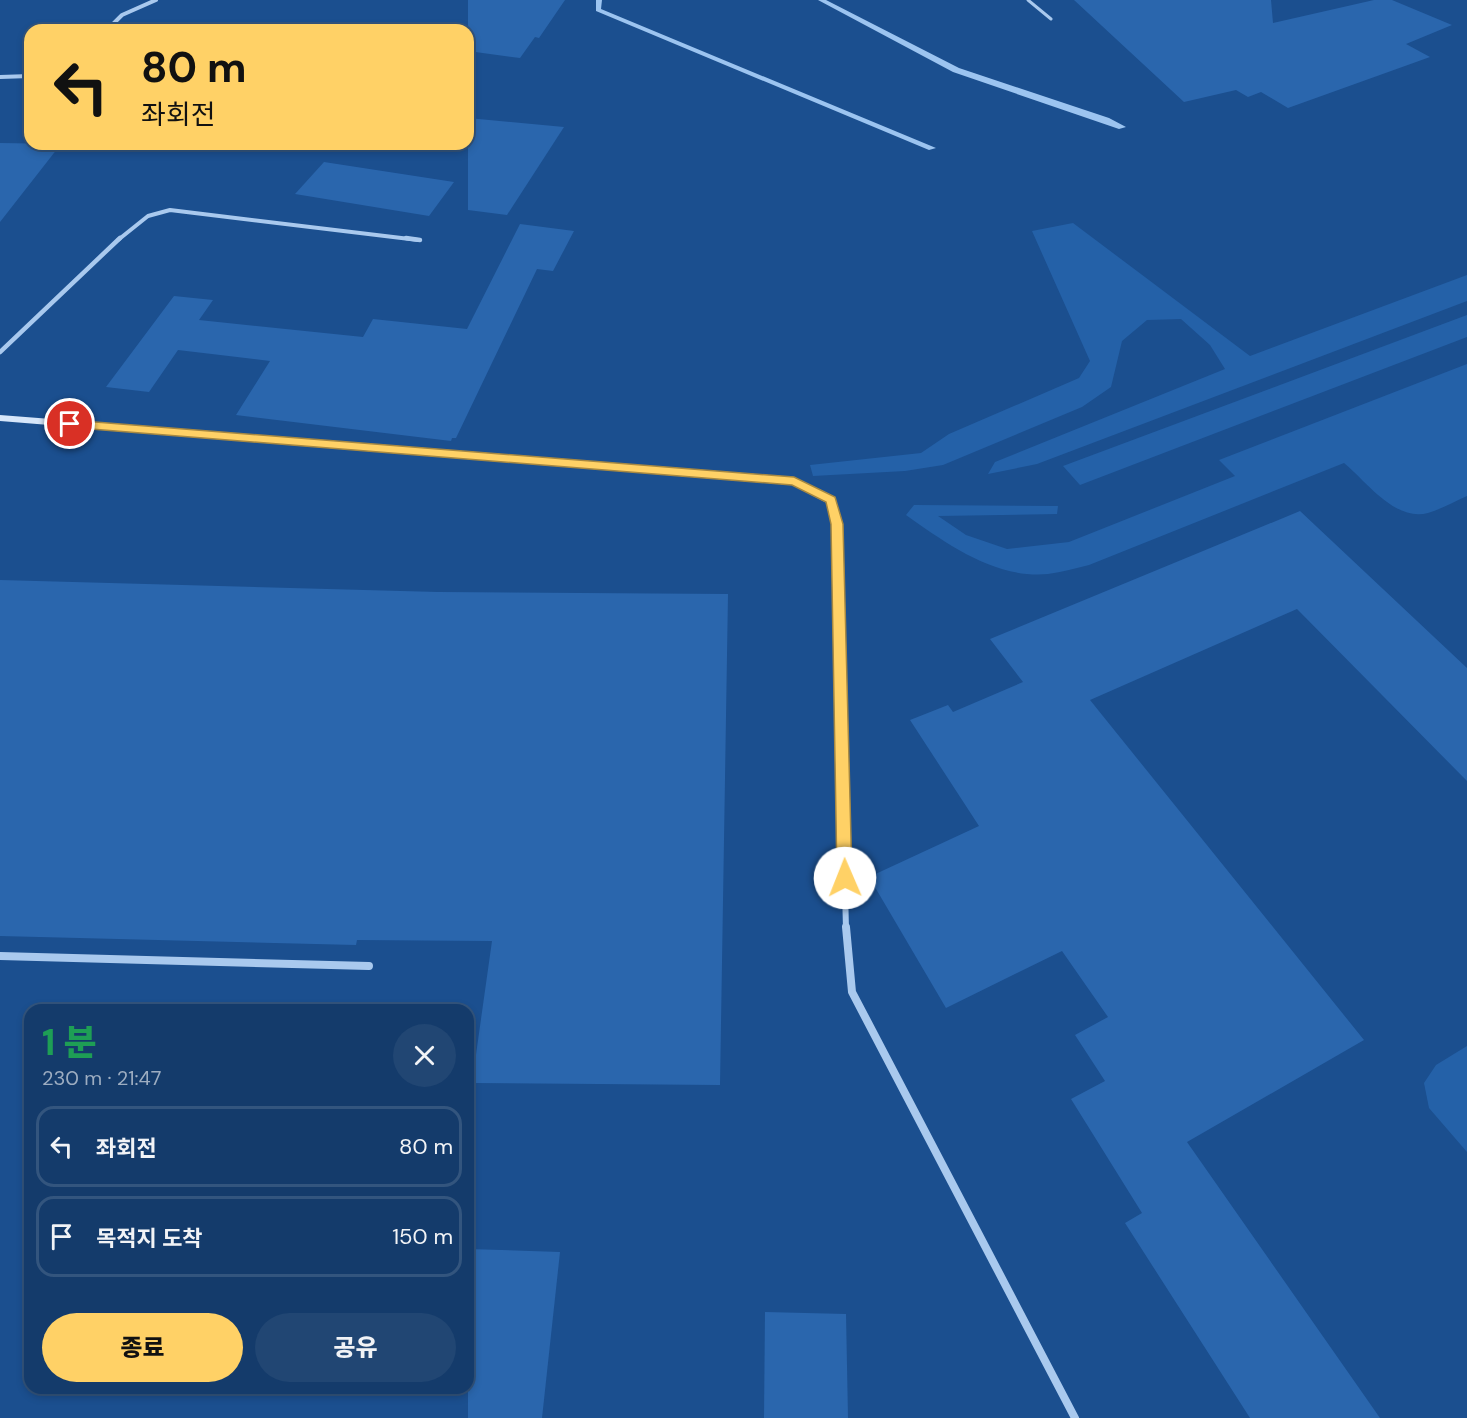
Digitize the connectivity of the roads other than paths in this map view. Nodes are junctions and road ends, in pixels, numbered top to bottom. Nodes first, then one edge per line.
1 (156, 0) edge
2 (1028, 0) edge
3 (1051, 18) dead end
4 (113, 24) edge
5 (24, 76) edge
6 (0, 77) edge
7 (420, 240) dead end
8 (0, 352) edge
9 (0, 418) edge
10 (831, 500) joint
11 (0, 956) edge
12 (369, 966) dead end
13 (1075, 1418) edge

1 - 4 street
2 - 3 lane
5 - 6 street
7 - 8 street
9 - 10 street
10 - 13 street
11 - 12 street

